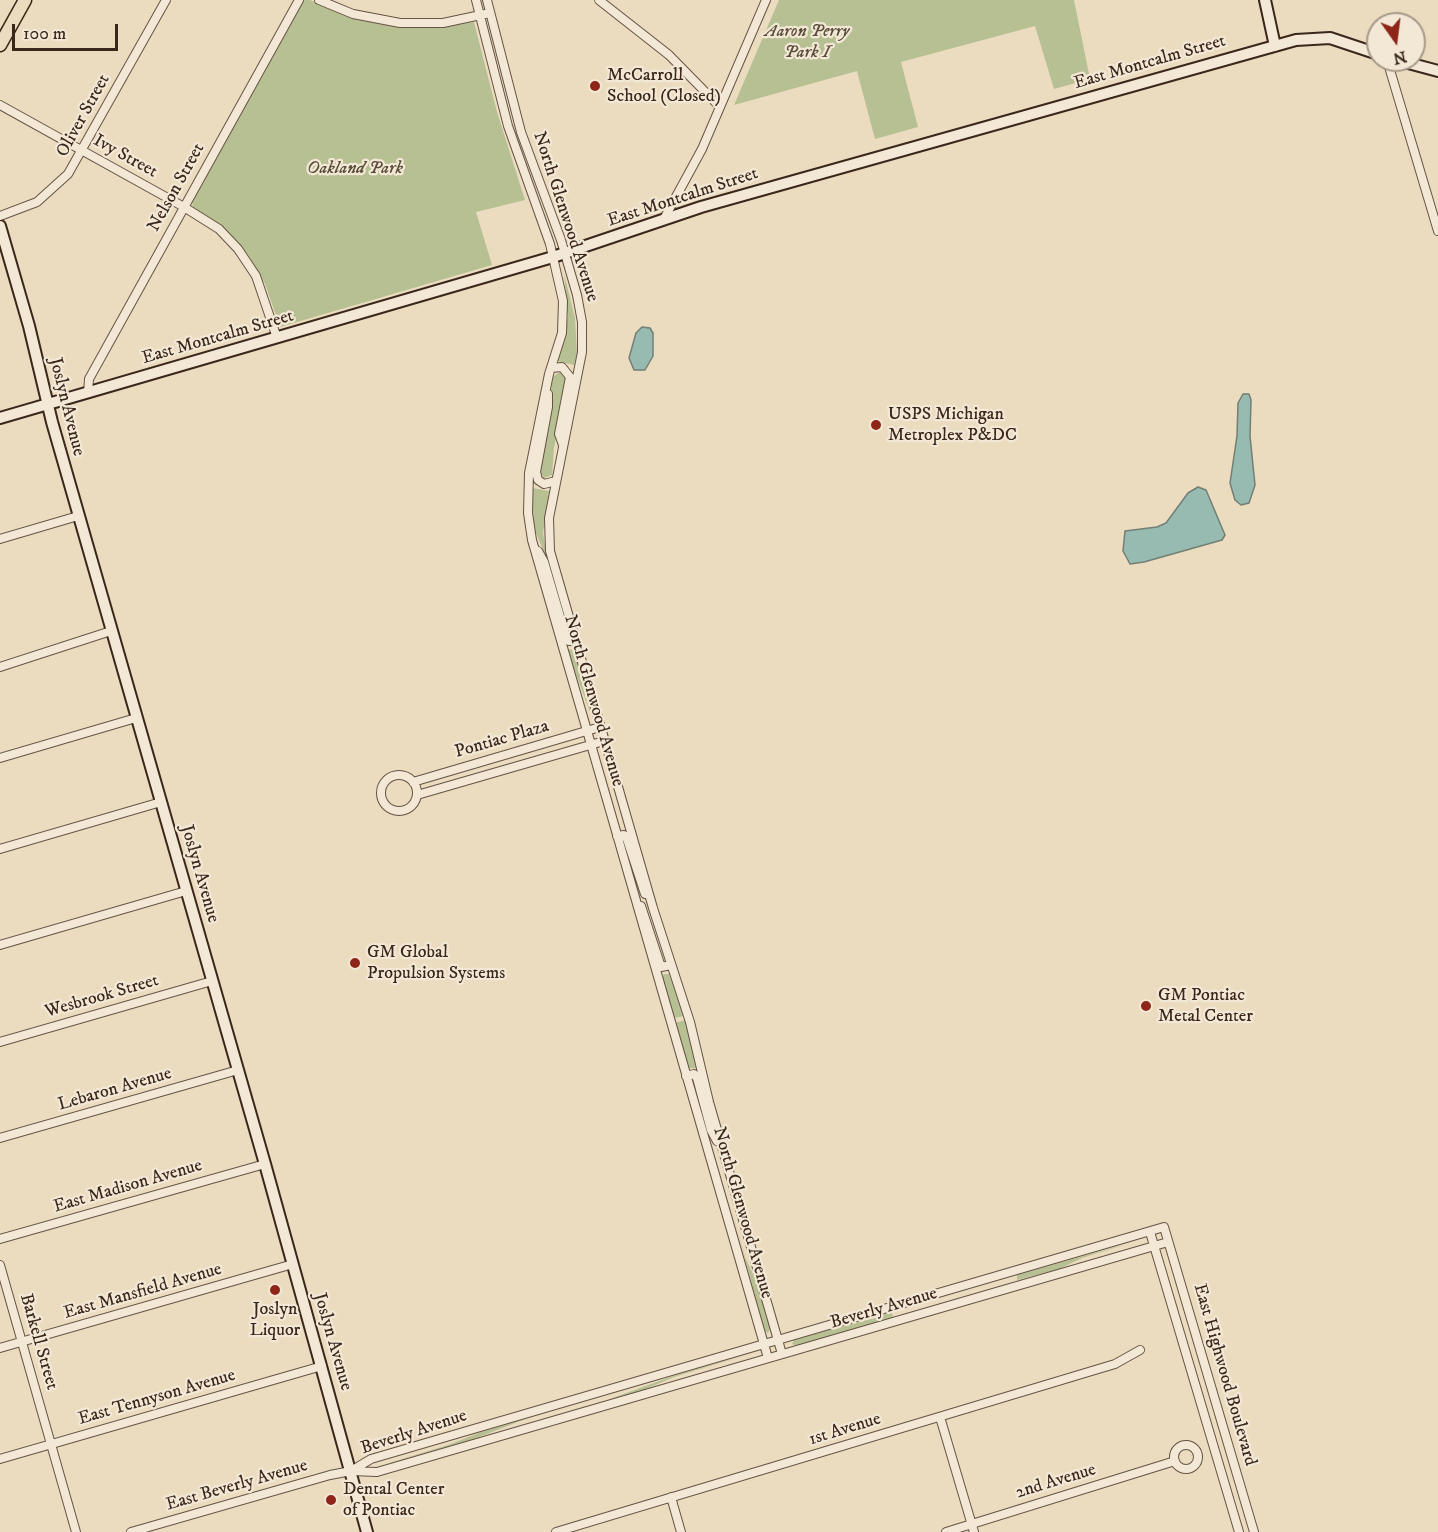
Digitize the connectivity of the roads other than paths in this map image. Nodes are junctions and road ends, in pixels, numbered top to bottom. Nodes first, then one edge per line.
1 (25, 0) edge
2 (166, 0) edge
3 (299, 0) edge
4 (319, 0) edge
5 (476, 0) edge
6 (487, 0) edge
7 (599, 0) edge
8 (766, 0) edge
9 (1265, 0) edge
10 (490, 13) junction
11 (480, 15) junction
12 (0, 45) edge
13 (1275, 46) junction
14 (1366, 50) edge
15 (1391, 72) edge
16 (0, 105) edge
17 (720, 107) junction
18 (83, 150) junction
19 (184, 207) junction
20 (0, 216) edge
21 (665, 217) junction
22 (0, 226) edge
23 (1438, 231) edge
24 (565, 253) junction
25 (553, 257) junction
26 (277, 338) junction
27 (551, 368) junction
28 (548, 381) junction
29 (88, 393) junction
30 (48, 404) junction
31 (0, 418) edge
32 (564, 446) junction
33 (556, 481) junction
34 (78, 516) junction
35 (0, 539) edge
36 (532, 540) junction
37 (111, 631) junction
38 (575, 640) junction
39 (0, 667) edge
40 (136, 718) junction
41 (600, 727) junction
42 (586, 732) junction
43 (604, 741) junction
44 (590, 745) junction
45 (0, 758) edge
46 (413, 782) junction
47 (417, 795) junction
48 (161, 802) junction
49 (617, 836) junction
50 (0, 849) edge
51 (186, 891) junction
52 (633, 891) junction
53 (653, 908) junction
54 (0, 945) edge
55 (671, 965) junction
56 (212, 981) junction
57 (0, 1042) edge
58 (238, 1070) junction
59 (686, 1076) junction
60 (0, 1138) edge
61 (724, 1153) junction
62 (265, 1164) junction
63 (1164, 1227) joint
64 (1150, 1232) junction
65 (0, 1239) edge
66 (1168, 1242) junction
67 (1154, 1246) junction
68 (0, 1264) edge
69 (293, 1264) junction
70 (778, 1340) junction
71 (22, 1342) junction
72 (764, 1344) junction
73 (0, 1348) edge
74 (1140, 1350) dead end
75 (782, 1354) junction
76 (768, 1358) junction
77 (322, 1366) junction
78 (940, 1417) junction
79 (51, 1444) junction
80 (0, 1459) edge
81 (1174, 1461) dead end
82 (351, 1471) junction
83 (671, 1497) junction
84 (973, 1528) edge
85 (76, 1532) edge
86 (131, 1532) edge
87 (367, 1532) edge
88 (556, 1532) edge
89 (681, 1532) edge
90 (946, 1532) edge
91 (1239, 1532) edge
92 (1254, 1532) edge

1 - 12 main road
2 - 18 street, Oliver Street
3 - 19 street, Nelson Street
4 - 11 street
5 - 11 street, North Glenwood Avenue
6 - 10 street, North Glenwood Avenue
7 - 17 street
8 - 17 street
9 - 13 main road
10 - 11 street
10 - 24 street, North Glenwood Avenue
11 - 25 street, North Glenwood Avenue
13 - 14 main road, East Montcalm Street
13 - 21 main road, East Montcalm Street
15 - 23 street
16 - 18 street, Ivy Street
17 - 21 street
18 - 19 street, Ivy Street
18 - 20 street, Oliver Street
19 - 26 street, Ivy Street
19 - 29 street, Nelson Street
21 - 24 main road, East Montcalm Street
22 - 30 main road, Joslyn Avenue
24 - 25 main road, East Montcalm Street
24 - 32 street, North Glenwood Avenue
25 - 26 main road, East Montcalm Street
25 - 27 street, North Glenwood Avenue
26 - 29 main road, East Montcalm Street
27 - 28 street, North Glenwood Avenue
27 - 32 street, North Glenwood Avenue
28 - 33 street, North Glenwood Avenue
28 - 36 street, North Glenwood Avenue
29 - 30 main road, East Montcalm Street
30 - 31 main road, East Montcalm Street
30 - 34 main road, Joslyn Avenue
32 - 33 street, North Glenwood Avenue
33 - 38 street, North Glenwood Avenue
34 - 35 street
34 - 37 main road, Joslyn Avenue
36 - 38 street, North Glenwood Avenue
36 - 42 street, North Glenwood Avenue
37 - 39 street
37 - 40 main road, Joslyn Avenue
38 - 41 street, North Glenwood Avenue
40 - 45 street
40 - 48 main road, Joslyn Avenue
41 - 42 street, Pontiac Plaza
41 - 43 street, North Glenwood Avenue
42 - 44 street, North Glenwood Avenue
42 - 46 street, Pontiac Plaza
43 - 44 street, Pontiac Plaza
43 - 53 street, North Glenwood Avenue
44 - 47 street, Pontiac Plaza
44 - 49 street, North Glenwood Avenue
46 - 47 street
46 - 47 street
48 - 50 street
48 - 51 main road, Joslyn Avenue
49 - 52 street, North Glenwood Avenue
49 - 53 street, North Glenwood Avenue
51 - 54 street
51 - 56 main road, Joslyn Avenue
52 - 55 street, North Glenwood Avenue
52 - 59 street, North Glenwood Avenue
53 - 55 street, North Glenwood Avenue
55 - 61 street, North Glenwood Avenue
56 - 57 street, Wesbrook Street
56 - 58 main road, Joslyn Avenue
58 - 60 street, Lebaron Avenue
58 - 62 main road, Joslyn Avenue
59 - 61 street, North Glenwood Avenue
59 - 72 street, North Glenwood Avenue
61 - 70 street, North Glenwood Avenue
62 - 65 street, East Madison Avenue
62 - 69 main road, Joslyn Avenue
63 - 64 street, Beverly Avenue
63 - 66 street, East Highwood Boulevard
64 - 67 street, East Highwood Boulevard
64 - 70 street, Beverly Avenue
66 - 67 street, Beverly Avenue
66 - 92 street, East Highwood Boulevard
67 - 75 street, Beverly Avenue
67 - 91 street, East Highwood Boulevard
68 - 71 street, Barkell Street
69 - 71 street, East Mansfield Avenue
69 - 77 main road, Joslyn Avenue
70 - 72 street, Beverly Avenue
70 - 75 street, North Glenwood Avenue
71 - 73 street, East Mansfield Avenue
71 - 79 street, Barkell Street
72 - 76 street, North Glenwood Avenue
72 - 82 street, Beverly Avenue
74 - 78 street, 1st Avenue
75 - 76 street, Beverly Avenue
76 - 82 street, Beverly Avenue
77 - 79 street, East Tennyson Avenue
77 - 82 main road, Joslyn Avenue
78 - 83 street, 1st Avenue
78 - 84 street
79 - 80 street, East Tennyson Avenue
79 - 85 street, Barkell Street
81 - 84 street, 2nd Avenue
82 - 86 street, East Beverly Avenue
82 - 87 main road, Joslyn Avenue
83 - 88 street, 1st Avenue
83 - 89 street
84 - 90 street, 2nd Avenue

